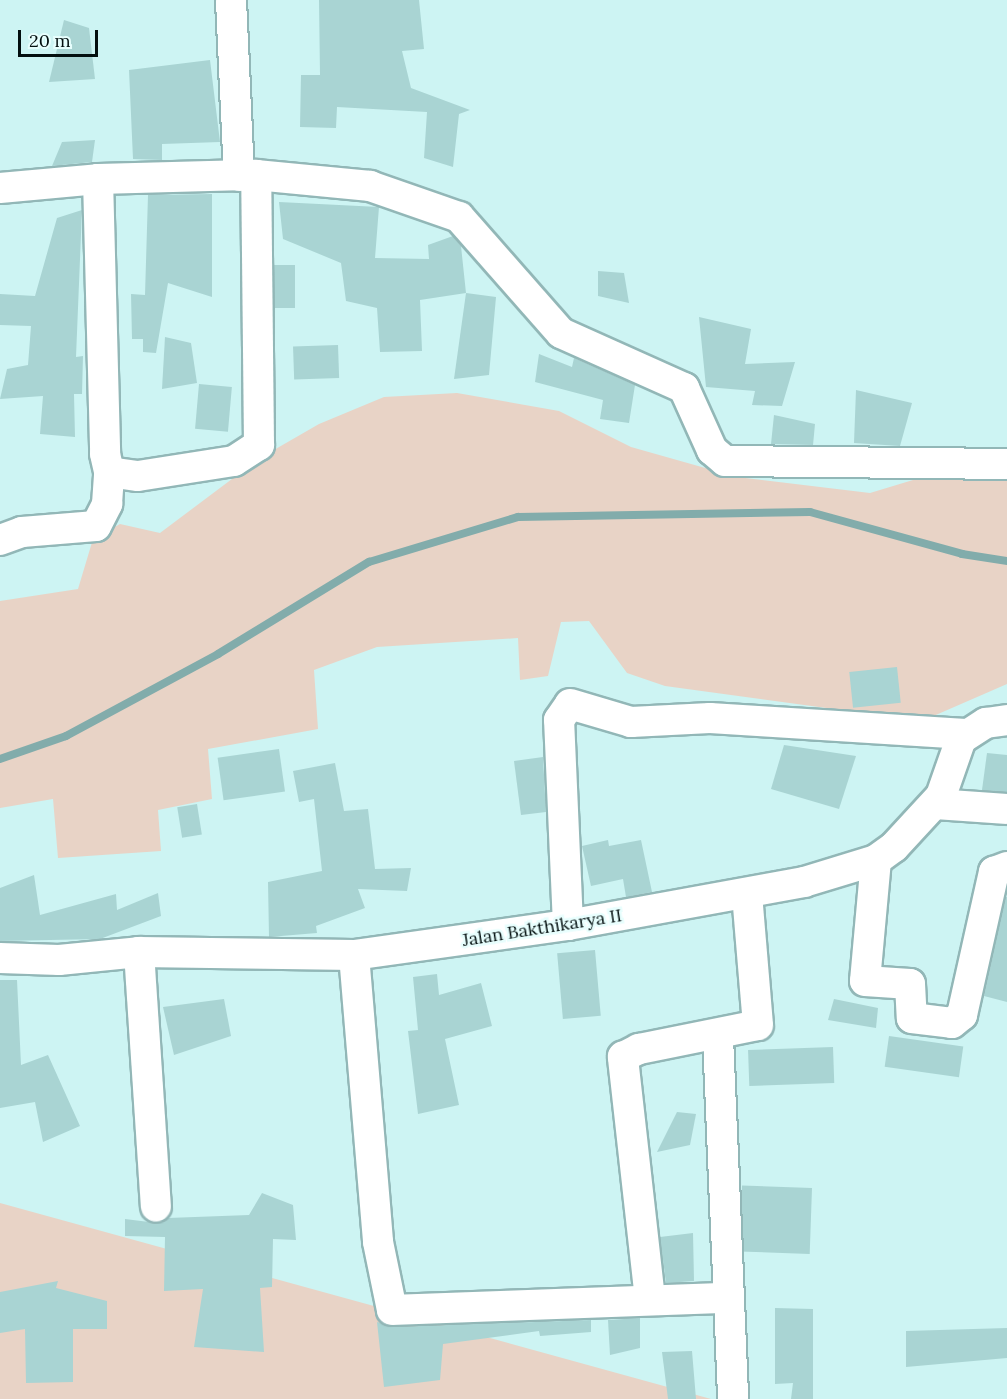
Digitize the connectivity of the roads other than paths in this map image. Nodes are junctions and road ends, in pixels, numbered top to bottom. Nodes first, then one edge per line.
1 (231, 0) edge
2 (247, 176) junction
3 (98, 179) junction
4 (0, 189) edge
5 (1007, 464) edge
6 (109, 472) junction
7 (0, 540) edge
8 (1007, 720) edge
9 (966, 734) junction
10 (936, 804) junction
11 (1007, 809) edge
12 (876, 860) junction
13 (1007, 867) edge
14 (747, 894) junction
15 (568, 925) junction
16 (139, 952) junction
17 (354, 955) junction
18 (0, 958) edge
19 (718, 1037) junction
20 (156, 1206) dead end
21 (727, 1298) junction
22 (650, 1299) junction
23 (733, 1399) edge

1 - 2 street
2 - 3 street
2 - 5 street
2 - 6 street
3 - 4 street
3 - 6 street
6 - 7 street
8 - 9 street
9 - 10 street, Jalan Bakthikarya II
9 - 15 street
10 - 11 street
10 - 12 street, Jalan Bakthikarya II
12 - 13 street
12 - 14 street, Jalan Bakthikarya II
14 - 15 street, Jalan Bakthikarya II
14 - 19 street
15 - 17 street, Jalan Bakthikarya II
16 - 17 street, Jalan Bakthikarya II
16 - 18 street, Jalan Bakthikarya II
16 - 20 street
17 - 22 street
19 - 21 street
19 - 22 street
21 - 22 street
21 - 23 street

